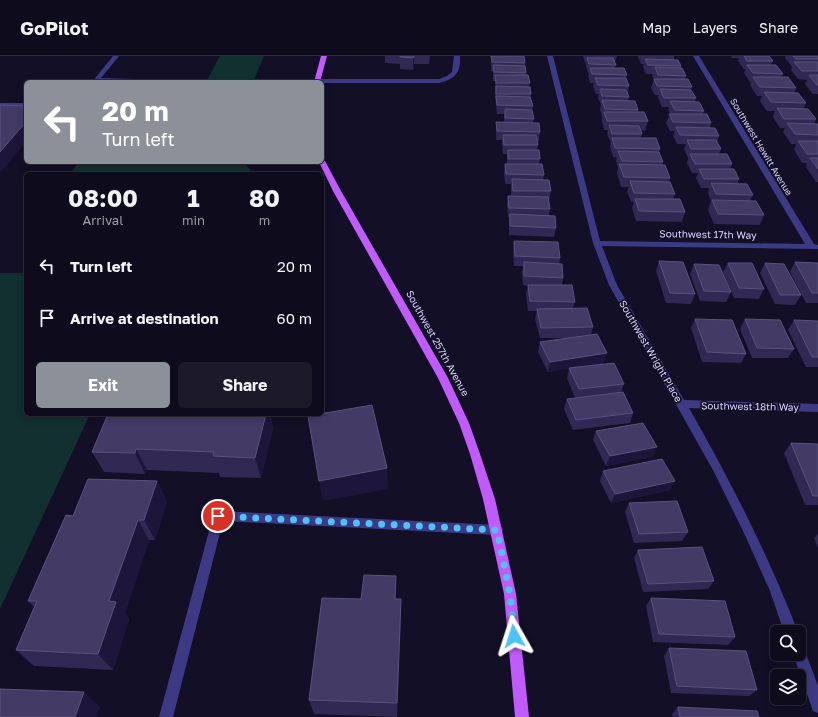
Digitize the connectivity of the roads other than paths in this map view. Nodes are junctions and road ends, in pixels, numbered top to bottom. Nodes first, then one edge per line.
1 (116, 56) edge
2 (324, 56) edge
3 (457, 56) edge
4 (550, 56) edge
5 (696, 56) edge
6 (97, 80) edge
7 (317, 80) edge
8 (324, 81) edge
9 (0, 105) edge
10 (24, 105) edge
11 (323, 164) edge
12 (597, 243) junction
13 (814, 247) edge
14 (683, 404) junction
15 (818, 408) edge
16 (497, 530) junction
17 (788, 625) edge
18 (803, 661) edge
19 (813, 678) edge
20 (818, 706) edge
21 (166, 717) edge
22 (522, 717) edge

1 - 6 street
2 - 7 main road
3 - 8 street
4 - 12 street, Southwest Wright Place
5 - 13 street, Southwest Hewitt Avenue
9 - 10 street
11 - 16 main road, Southwest 257th Avenue
12 - 13 street, Southwest 17th Way
12 - 14 street, Southwest Wright Place
14 - 15 street, Southwest 18th Way
14 - 17 street, Southwest Wright Place
16 - 21 street
16 - 22 main road, Southwest 257th Avenue
18 - 19 street
19 - 20 street

